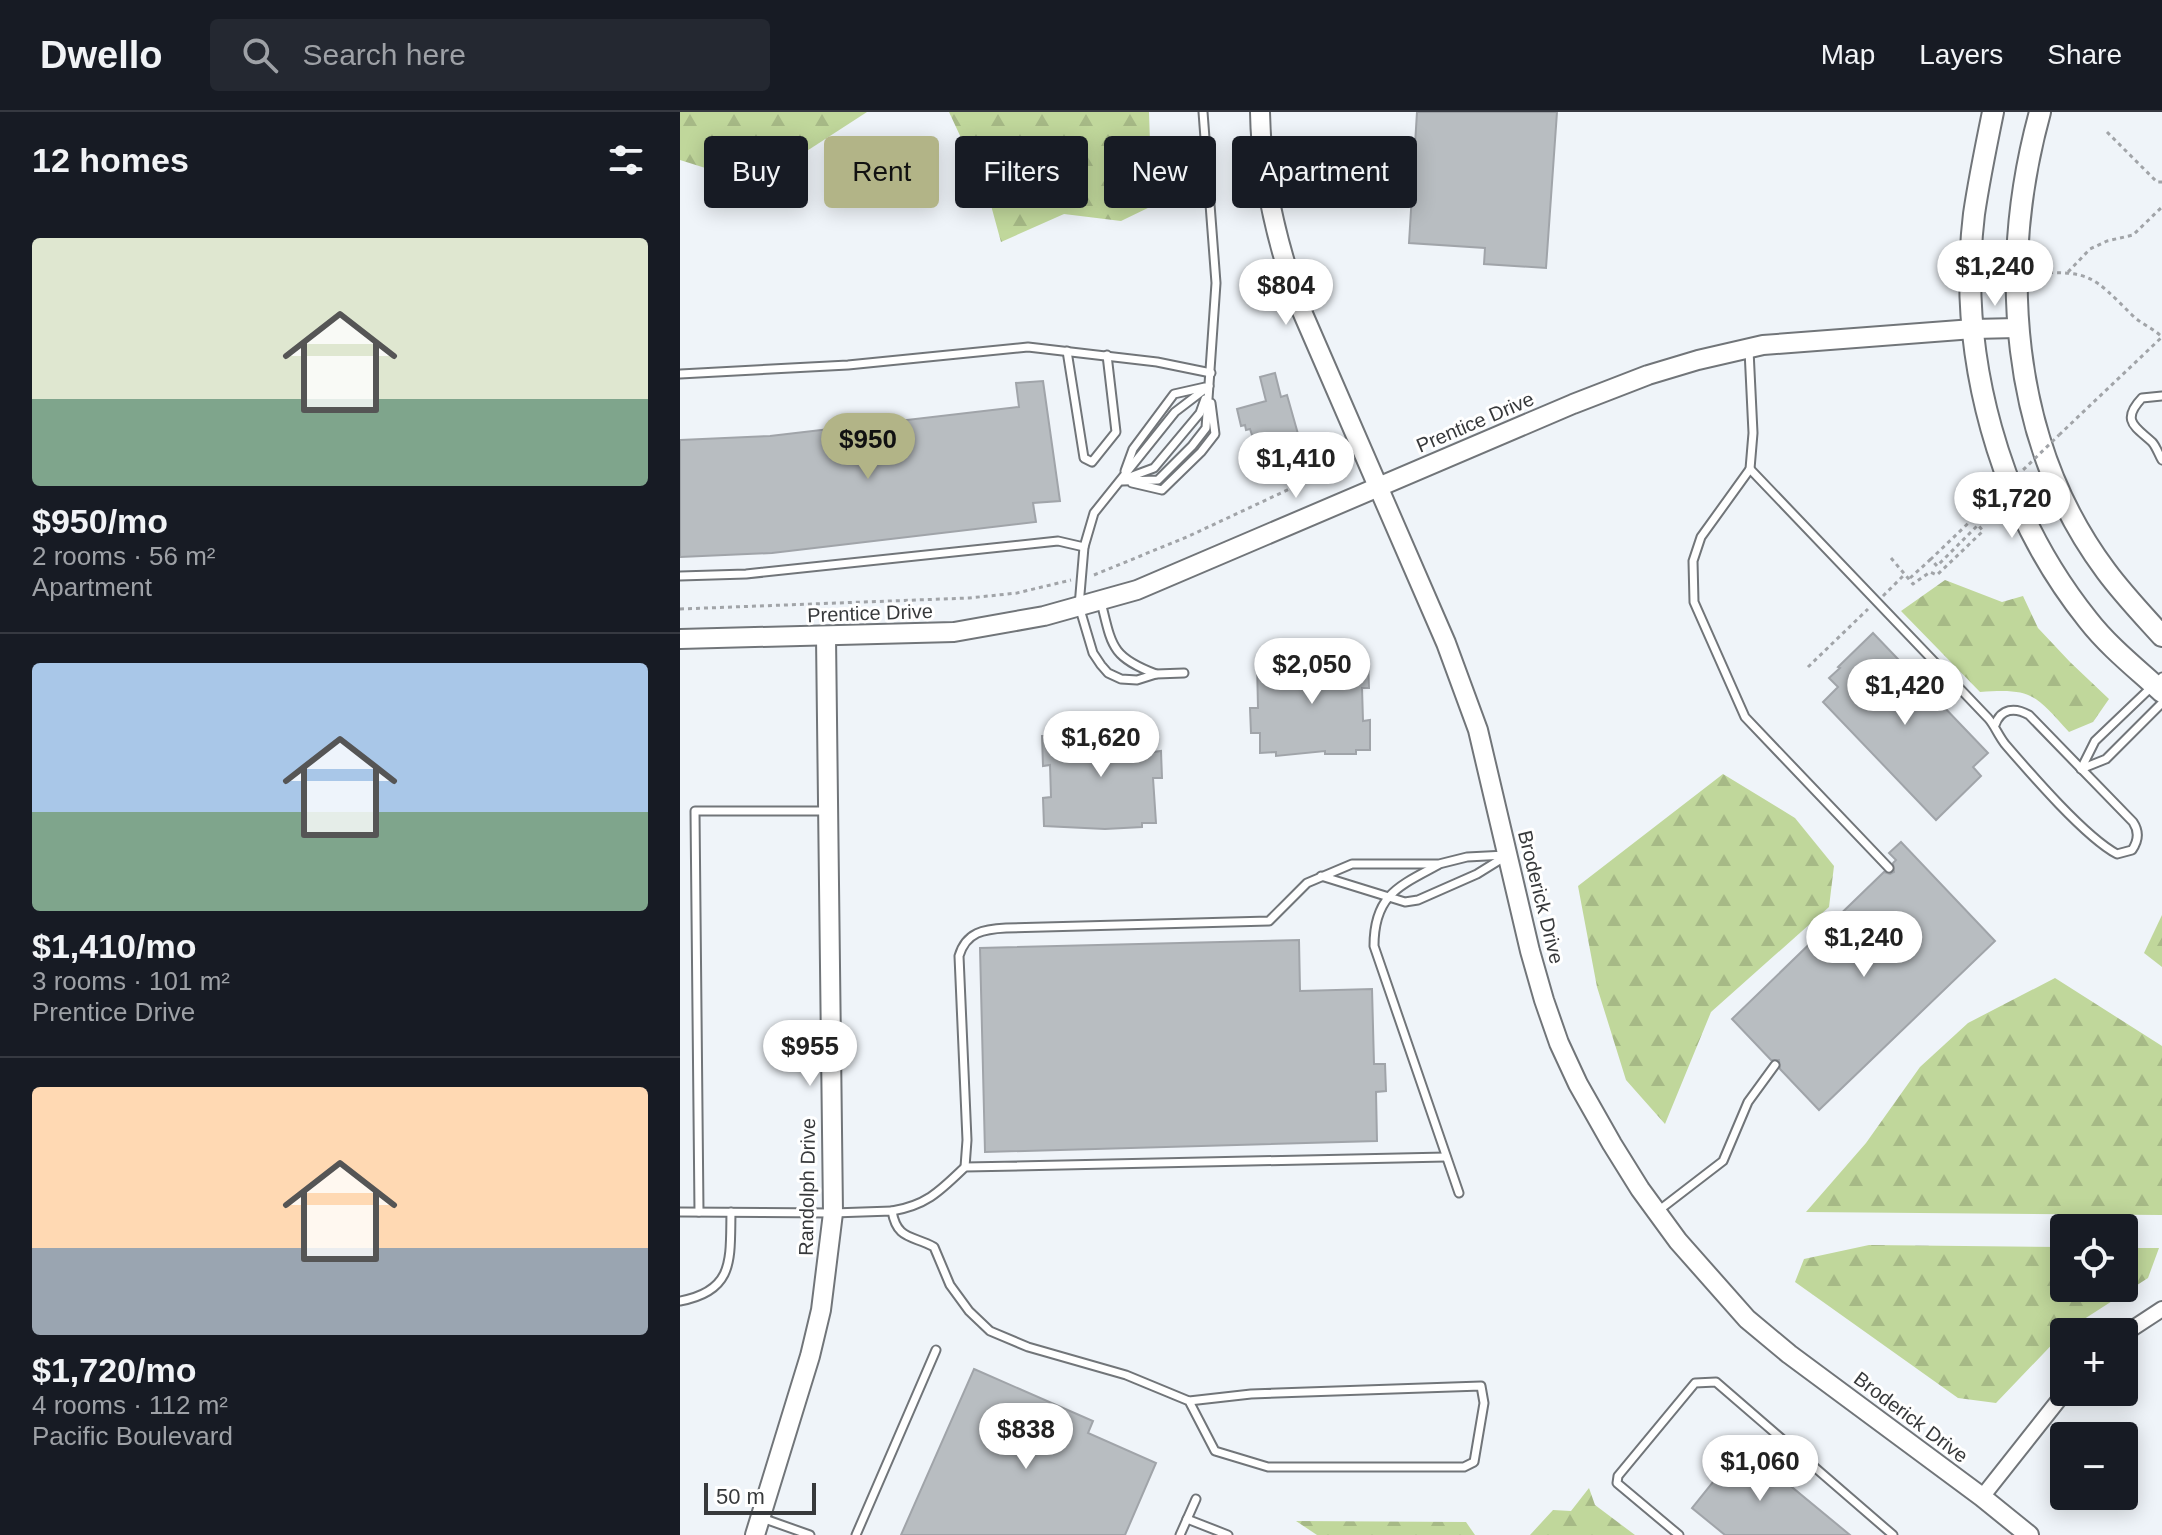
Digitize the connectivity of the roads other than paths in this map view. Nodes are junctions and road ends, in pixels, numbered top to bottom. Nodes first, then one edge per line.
1 (1203, 112) edge
2 (1260, 112) edge
3 (1993, 112) edge
4 (2040, 112) edge
5 (2017, 328) junction
6 (1973, 329) junction
7 (1749, 348) junction
8 (1067, 351) junction
9 (1107, 355) junction
10 (1211, 373) junction
11 (680, 374) edge
12 (1209, 386) junction
13 (2162, 396) edge
14 (2162, 440) edge
15 (2151, 442) junction
16 (2162, 460) edge
17 (1750, 469) junction
18 (1122, 481) junction
19 (1379, 488) junction
20 (1084, 547) junction
21 (680, 576) edge
22 (1101, 601) junction
23 (1079, 606) junction
24 (2162, 636) edge
25 (826, 637) junction
26 (680, 639) edge
27 (1184, 673) dead end
28 (1156, 674) junction
29 (2160, 689) edge
30 (1995, 725) junction
31 (2081, 769) junction
32 (827, 811) junction
33 (1508, 855) junction
34 (1439, 864) junction
35 (1889, 868) dead end
36 (1321, 876) junction
37 (1389, 897) junction
38 (1775, 1065) dead end
39 (1446, 1157) junction
40 (965, 1167) junction
41 (1459, 1193) dead end
42 (892, 1211) junction
43 (680, 1212) edge
44 (699, 1212) junction
45 (731, 1212) junction
46 (1656, 1212) junction
47 (833, 1213) junction
48 (680, 1301) edge
49 (2162, 1309) edge
50 (2138, 1325) edge
51 (936, 1350) dead end
52 (1189, 1401) junction
53 (2054, 1406) edge
54 (1982, 1497) junction
55 (1196, 1499) dead end
56 (1187, 1519) junction
57 (757, 1526) edge
58 (810, 1535) edge
59 (856, 1535) edge
60 (1180, 1535) edge
61 (1228, 1535) edge
62 (1679, 1535) edge
63 (1893, 1535) edge
64 (2029, 1535) edge

1 - 10 lane
2 - 19 street, Broderick Drive
3 - 6 main road
4 - 5 main road
5 - 6 street, Prentice Drive
5 - 24 main road
6 - 7 street, Prentice Drive
6 - 29 main road
7 - 17 lane
7 - 19 street, Prentice Drive
8 - 9 lane
8 - 9 lane
8 - 11 lane
9 - 10 lane
10 - 12 lane
12 - 18 lane
12 - 18 lane
12 - 18 lane
12 - 18 lane
13 - 15 lane
14 - 15 lane
15 - 16 lane
17 - 30 lane
17 - 35 lane
18 - 20 lane
19 - 22 street, Prentice Drive
19 - 33 street, Broderick Drive
20 - 21 lane
20 - 23 lane
22 - 23 street, Prentice Drive
22 - 28 lane
23 - 25 street, Prentice Drive
23 - 28 lane
25 - 26 street, Prentice Drive
25 - 32 street, Randolph Drive
27 - 28 lane
29 - 31 lane
29 - 31 lane
30 - 31 lane
30 - 31 lane
32 - 44 lane
32 - 47 street, Randolph Drive
33 - 34 lane
33 - 37 lane
33 - 46 street, Broderick Drive
34 - 36 lane
34 - 37 lane
36 - 37 lane
36 - 40 lane
37 - 39 lane
38 - 46 lane
39 - 40 lane
39 - 41 lane
40 - 42 lane
42 - 47 lane
42 - 52 lane
43 - 44 lane
44 - 45 lane
45 - 47 lane
45 - 48 lane
46 - 54 street, Broderick Drive
47 - 57 street, Randolph Drive
49 - 50 street
51 - 59 lane
52 - 52 lane
53 - 54 street
54 - 64 street, Broderick Drive
55 - 56 lane
56 - 60 lane
56 - 61 lane
57 - 58 lane
62 - 63 lane

